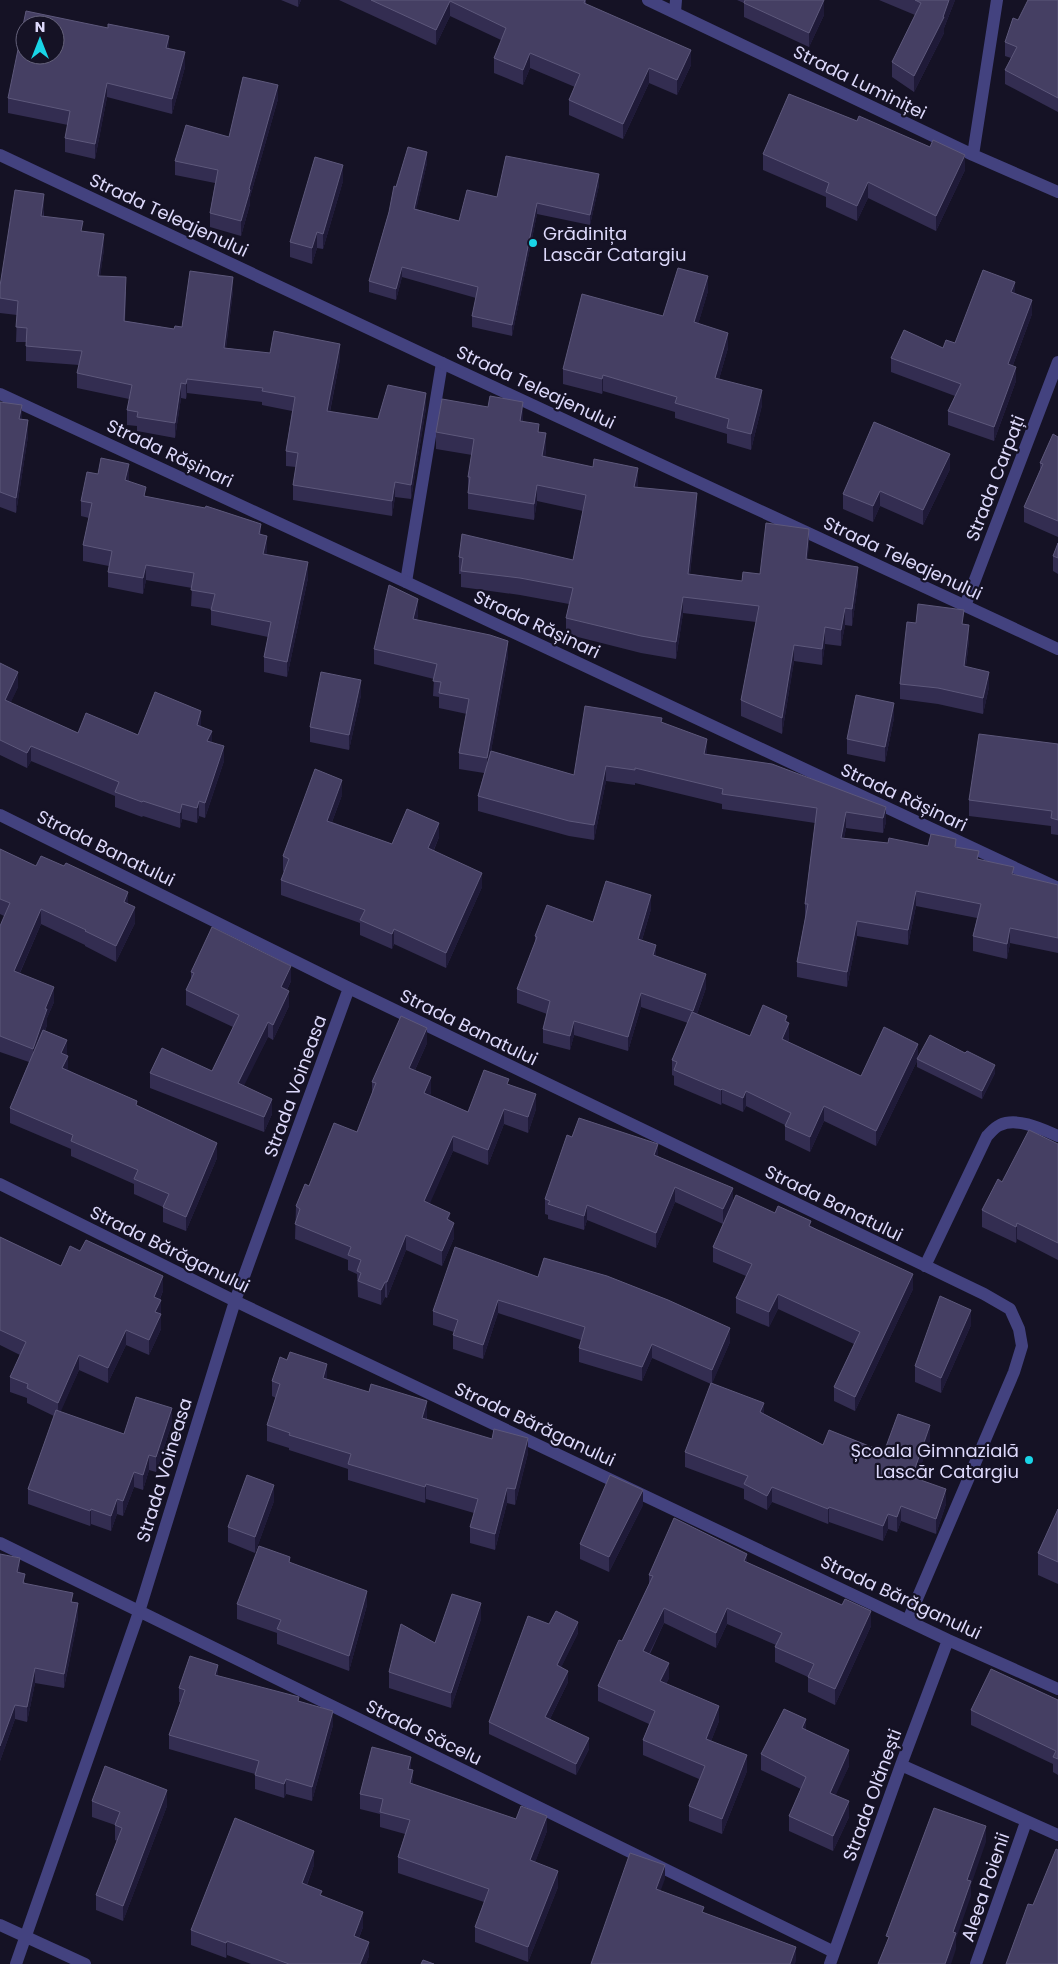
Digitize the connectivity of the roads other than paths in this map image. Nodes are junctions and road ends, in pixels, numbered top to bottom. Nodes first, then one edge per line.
1 (648, 0) edge
2 (997, 0) edge
3 (676, 6) edge
4 (0, 155) edge
5 (972, 155) junction
6 (1058, 192) edge
7 (1058, 362) edge
8 (442, 363) junction
9 (0, 394) edge
10 (406, 582) junction
11 (965, 606) junction
12 (1058, 649) edge
13 (0, 815) edge
14 (1058, 888) edge
15 (349, 988) junction
16 (1058, 1136) edge
17 (0, 1184) edge
18 (925, 1266) junction
19 (235, 1301) junction
20 (0, 1543) edge
21 (139, 1612) junction
22 (908, 1620) junction
23 (948, 1640) junction
24 (1058, 1690) edge
25 (901, 1765) junction
26 (1026, 1822) junction
27 (1058, 1835) edge
28 (0, 1925) edge
29 (26, 1936) junction
30 (832, 1958) edge
31 (16, 1964) edge
32 (85, 1964) edge
33 (976, 1964) edge

1 - 3 street, Strada Luminiței
2 - 5 street
3 - 5 street, Strada Luminiței
4 - 8 street, Strada Teleajenului
5 - 6 street, Strada Luminiței
7 - 11 street, Strada Carpați
8 - 10 street
8 - 11 street, Strada Teleajenului
9 - 10 street, Strada Rășinari
10 - 14 street, Strada Rășinari
11 - 12 street, Strada Teleajenului
13 - 15 street, Strada Banatului
15 - 18 street, Strada Banatului
15 - 19 street, Strada Voineasa
16 - 18 street
17 - 19 street, Strada Bărăganului
18 - 22 street, Strada Banatului
19 - 21 street, Strada Voineasa
19 - 22 street, Strada Bărăganului
20 - 21 street, Strada Săcelu
21 - 29 street, Strada Voineasa
21 - 30 street, Strada Săcelu
22 - 23 street, Strada Bărăganului
23 - 24 street, Strada Bărăganului
23 - 25 street, Strada Olănești
25 - 26 street
25 - 30 street, Strada Olănești
26 - 27 street
26 - 33 street, Aleea Poienii
28 - 29 street
29 - 31 street, Strada Voineasa
29 - 32 street

